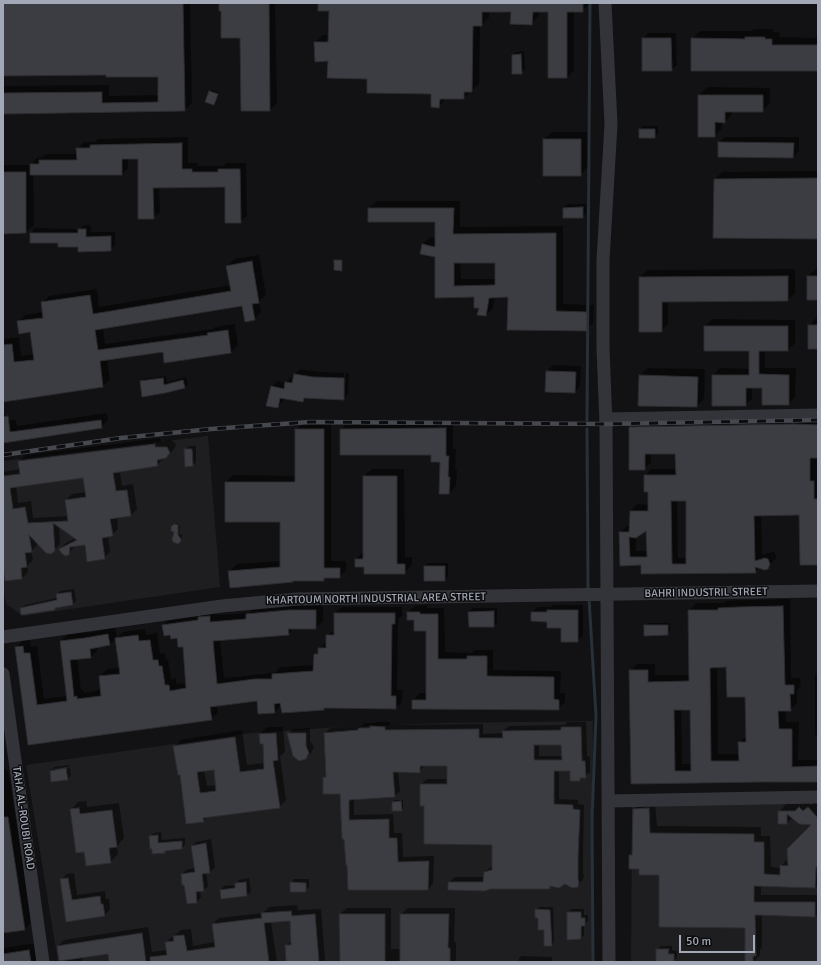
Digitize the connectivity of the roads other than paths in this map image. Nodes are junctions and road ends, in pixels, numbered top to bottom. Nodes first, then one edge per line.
1 (605, 3) edge
2 (818, 415) edge
3 (606, 419) junction
4 (818, 592) edge
5 (589, 595) joint
6 (608, 595) junction
7 (3, 636) edge
8 (3, 674) edge
9 (818, 797) edge
10 (609, 801) junction
11 (43, 962) edge
12 (609, 962) edge

1 - 3 street
2 - 3 street
3 - 6 street
4 - 6 street, BAHRI INDUSTRIL STREET
5 - 6 street, BAHRI INDUSTRIL STREET
5 - 7 street, KHARTOUM NORTH INDUSTRIAL AREA STREET
6 - 10 street
8 - 11 street, TAHA AL-ROUBI ROAD
9 - 10 street
10 - 12 street

